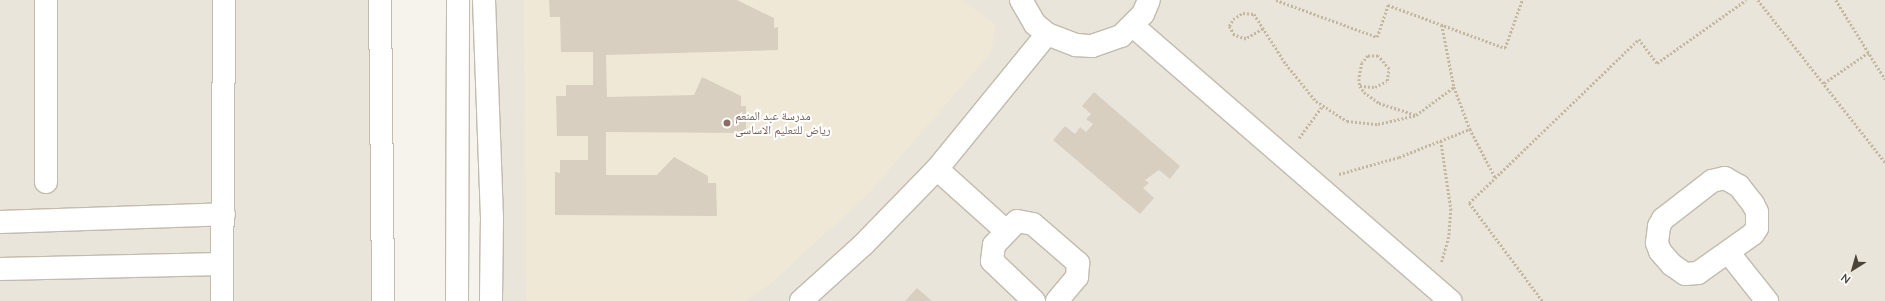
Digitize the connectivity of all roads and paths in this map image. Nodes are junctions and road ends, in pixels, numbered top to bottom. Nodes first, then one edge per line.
1 (46, 0) edge
2 (224, 0) edge
3 (380, 0) edge
4 (484, 0) edge
5 (1021, 0) edge
6 (1149, 0) edge
7 (1276, 0) edge
8 (1522, 0) edge
9 (1746, 0) edge
10 (1758, 0) edge
11 (1836, 0) edge
12 (453, 5) edge
13 (1442, 25) junction
14 (1133, 26) junction
15 (1263, 29) junction
16 (1047, 34) junction
17 (1869, 52) junction
18 (1885, 79) edge
19 (1824, 83) junction
20 (1360, 86) junction
21 (1454, 87) junction
22 (1322, 106) junction
23 (1416, 115) junction
24 (1470, 129) junction
25 (1441, 142) junction
26 (1285, 157) junction
27 (1885, 162) edge
28 (937, 169) junction
29 (1495, 177) junction
30 (1312, 181) junction
31 (46, 182) dead end
32 (224, 214) junction
33 (0, 222) edge
34 (1006, 231) junction
35 (1728, 252) junction
36 (222, 264) junction
37 (0, 269) edge
38 (1442, 294) edge
39 (222, 301) edge
40 (383, 301) edge
41 (457, 301) edge
42 (491, 301) edge
43 (801, 301) edge
44 (1034, 301) edge
45 (1058, 301) edge
46 (1542, 301) edge
47 (1767, 301) edge

1 - 31 street
2 - 32 street
3 - 40 street
4 - 42 street
5 - 16 street
6 - 14 street
7 - 13 path
8 - 13 path
9 - 29 path
10 - 19 path
11 - 17 path
12 - 41 street
13 - 21 path
14 - 16 street
14 - 26 street
15 - 15 path
15 - 22 path
16 - 28 street
17 - 18 path
17 - 19 path
19 - 27 path
20 - 20 path
20 - 23 path
21 - 23 path
21 - 24 path
22 - 23 path
22 - 26 path
24 - 25 path
24 - 29 path
25 - 30 path
25 - 38 path
26 - 30 street
28 - 34 street
28 - 43 street
29 - 46 path
30 - 38 street
32 - 33 street
32 - 36 street
34 - 44 street
34 - 45 street
35 - 35 street
35 - 47 street
36 - 37 street
36 - 39 street

